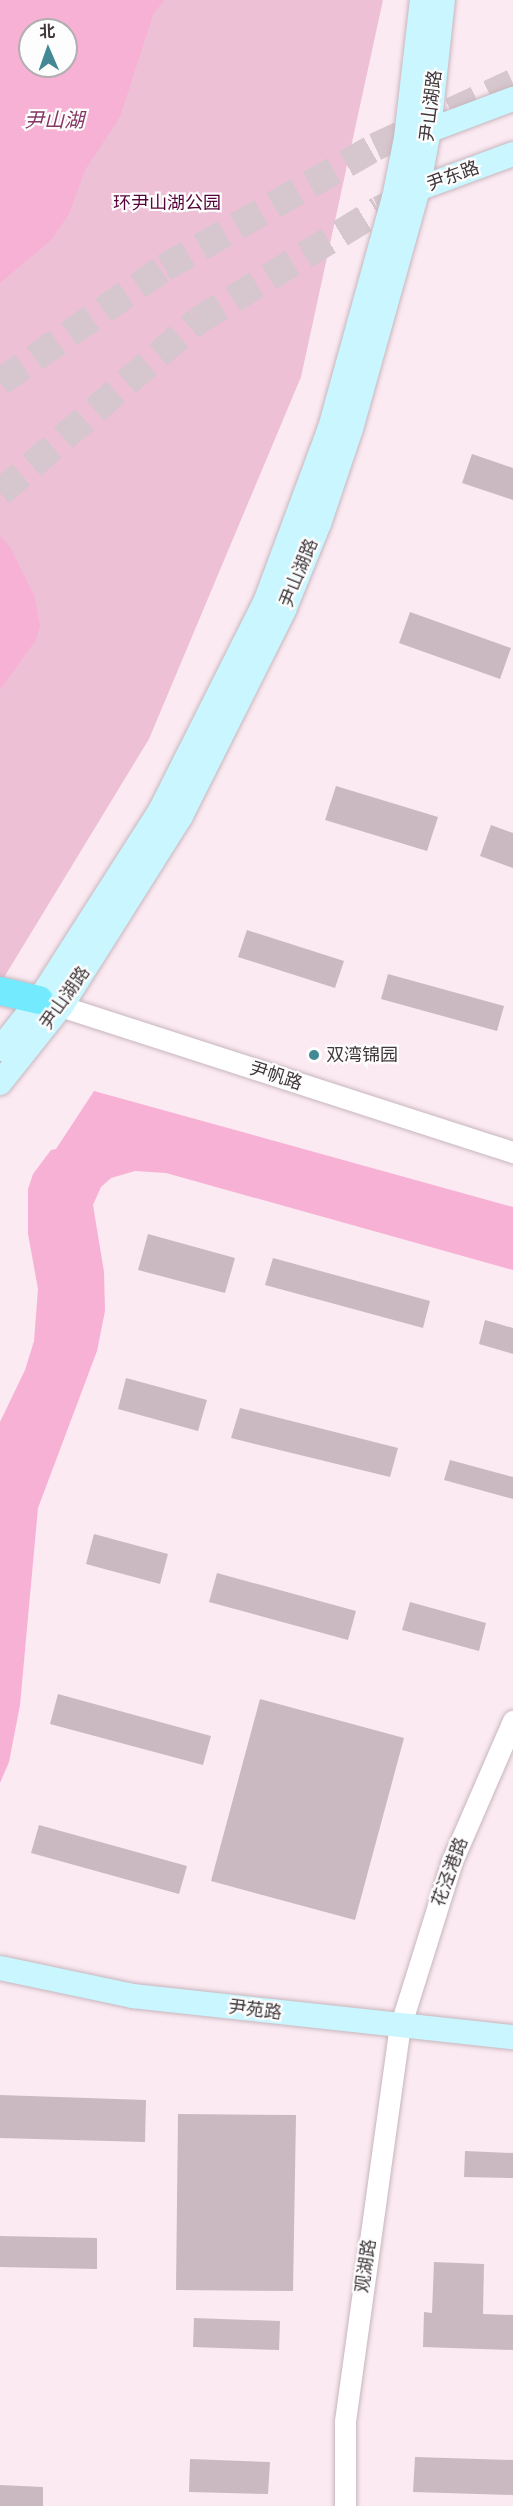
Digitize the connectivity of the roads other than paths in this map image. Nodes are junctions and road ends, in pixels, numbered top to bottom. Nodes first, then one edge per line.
1 (422, 0) edge
2 (443, 0) edge
3 (513, 99) edge
4 (429, 130) junction
5 (406, 138) junction
6 (513, 154) edge
7 (418, 189) junction
8 (394, 198) junction
9 (0, 991) edge
10 (50, 1002) junction
11 (0, 1049) edge
12 (0, 1083) edge
13 (513, 1152) edge
14 (513, 1721) edge
15 (0, 1968) edge
16 (399, 2027) junction
17 (513, 2037) edge
18 (345, 2506) edge

1 - 5 main road, 尹山湖路
2 - 4 main road, 尹山湖路
3 - 4 main road
4 - 5 main road
4 - 7 main road, 尹山湖路
5 - 8 main road, 尹山湖路
6 - 7 main road, 尹东路
7 - 8 main road, 尹东路
7 - 10 main road, 尹山湖路
8 - 10 main road, 尹山湖路
9 - 10 highway
10 - 11 main road, 尹山湖路
10 - 12 main road, 尹山湖路
10 - 13 street, 尹帆路
14 - 16 street, 花泾港路
15 - 16 main road, 尹苑路
16 - 17 main road, 尹苑路
16 - 18 street, 观湖路

